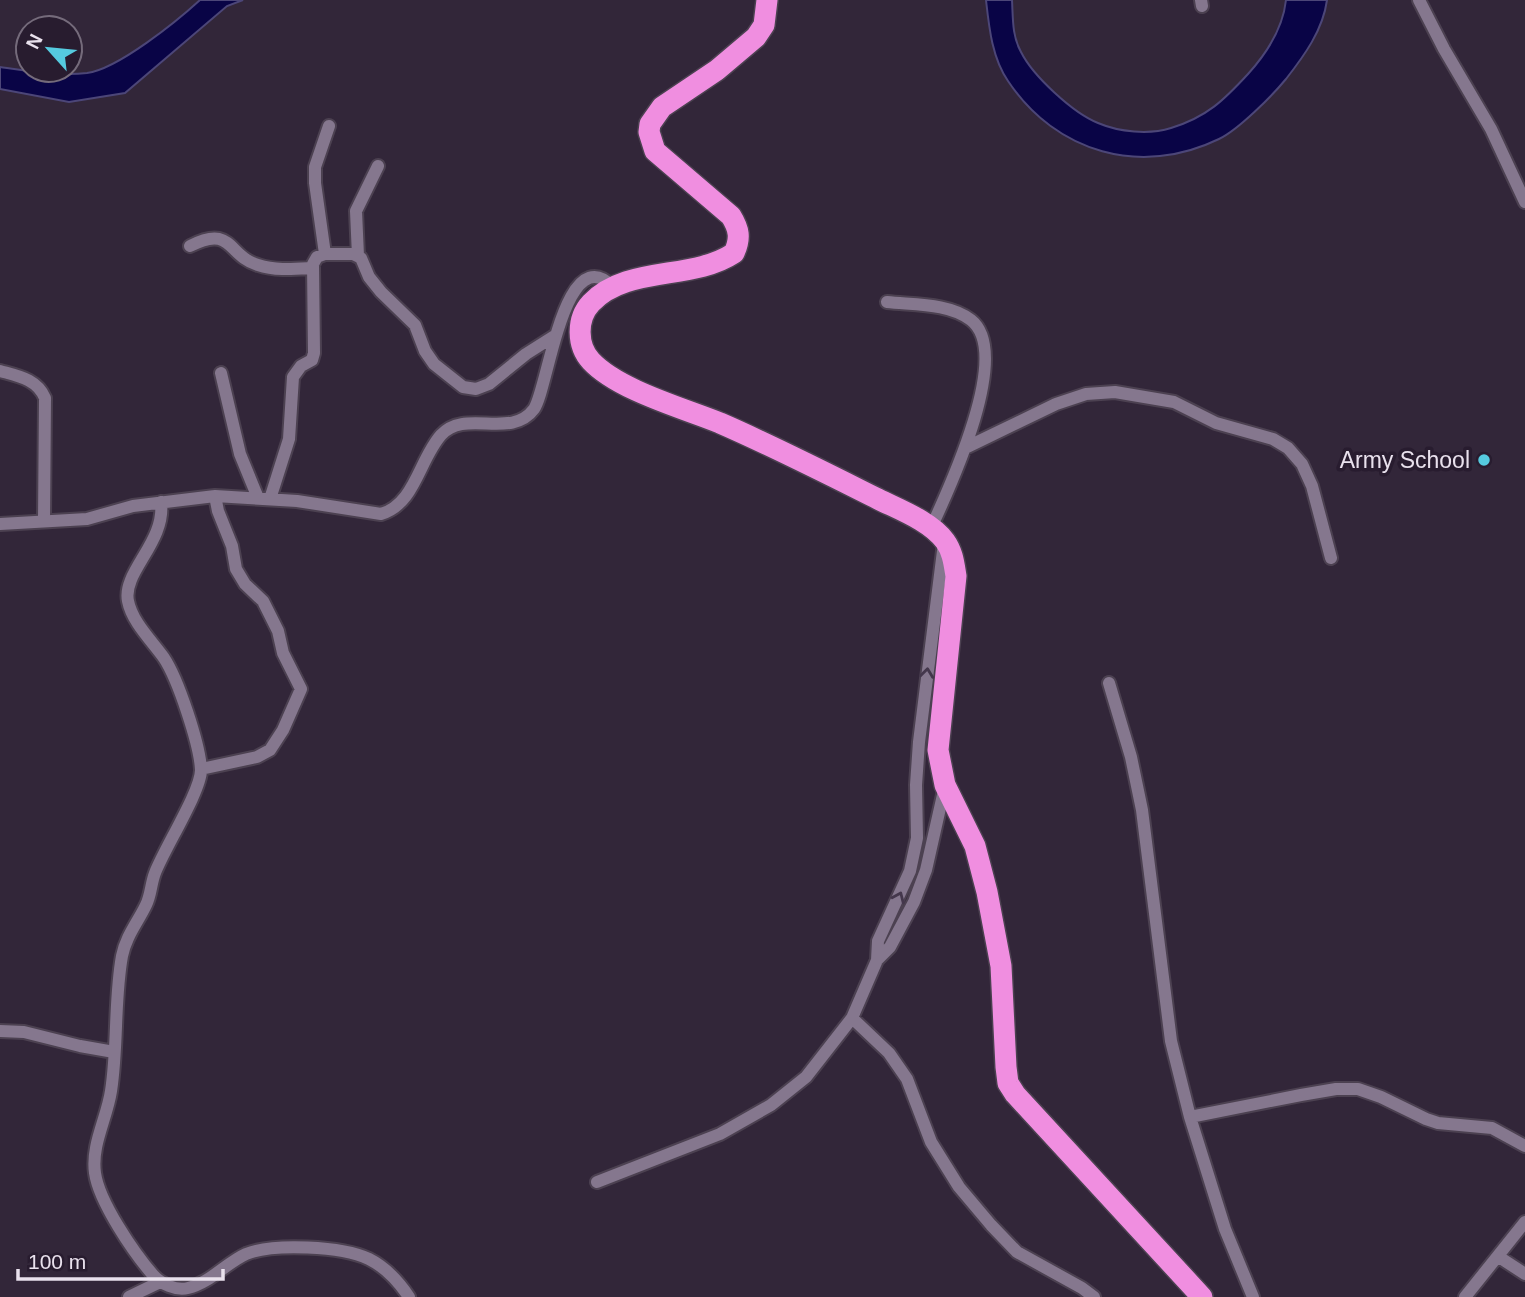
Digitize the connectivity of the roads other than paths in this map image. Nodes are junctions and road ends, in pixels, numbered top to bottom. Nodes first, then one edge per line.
1 (767, 0) edge
2 (1419, 0) edge
3 (329, 126) dead end
4 (378, 166) dead end
5 (1525, 202) edge
6 (190, 246) dead end
7 (325, 254) junction
8 (358, 256) junction
9 (313, 268) junction
10 (613, 287) junction
11 (887, 302) dead end
12 (556, 335) junction
13 (0, 371) edge
14 (221, 373) dead end
15 (965, 447) junction
16 (215, 496) junction
17 (264, 498) junction
18 (162, 502) junction
19 (44, 520) junction
20 (0, 524) edge
21 (938, 534) junction
22 (1331, 558) dead end
23 (1109, 683) dead end
24 (201, 769) junction
25 (945, 785) junction
26 (877, 960) junction
27 (852, 1018) junction
28 (0, 1031) edge
29 (114, 1052) junction
30 (1190, 1117) junction
31 (1525, 1146) edge
32 (597, 1182) dead end
33 (1525, 1222) edge
34 (1499, 1257) junction
35 (1525, 1273) edge
36 (160, 1282) junction
37 (129, 1297) edge
38 (410, 1297) edge
39 (1094, 1297) edge
40 (1202, 1297) edge
41 (1253, 1297) edge
42 (1465, 1297) edge

1 - 10 highway
2 - 5 street
3 - 7 street
4 - 8 street
6 - 9 street
7 - 8 street
7 - 9 street
8 - 12 street
9 - 17 street
10 - 12 street
10 - 21 highway
11 - 15 street
12 - 17 street
13 - 19 street
14 - 17 street
15 - 21 street
15 - 22 street
16 - 17 street
16 - 18 street
16 - 24 street
18 - 19 street
18 - 24 street
19 - 20 street
21 - 25 highway
26 -> 21 street
23 - 30 street
24 - 29 street
25 - 26 street
25 - 40 highway
26 - 27 street
27 - 32 street
27 - 39 street
28 - 29 street
29 - 36 street
30 - 31 street
30 - 41 street
33 - 34 street
34 - 35 street
34 - 42 street
36 - 37 street
36 - 38 street

